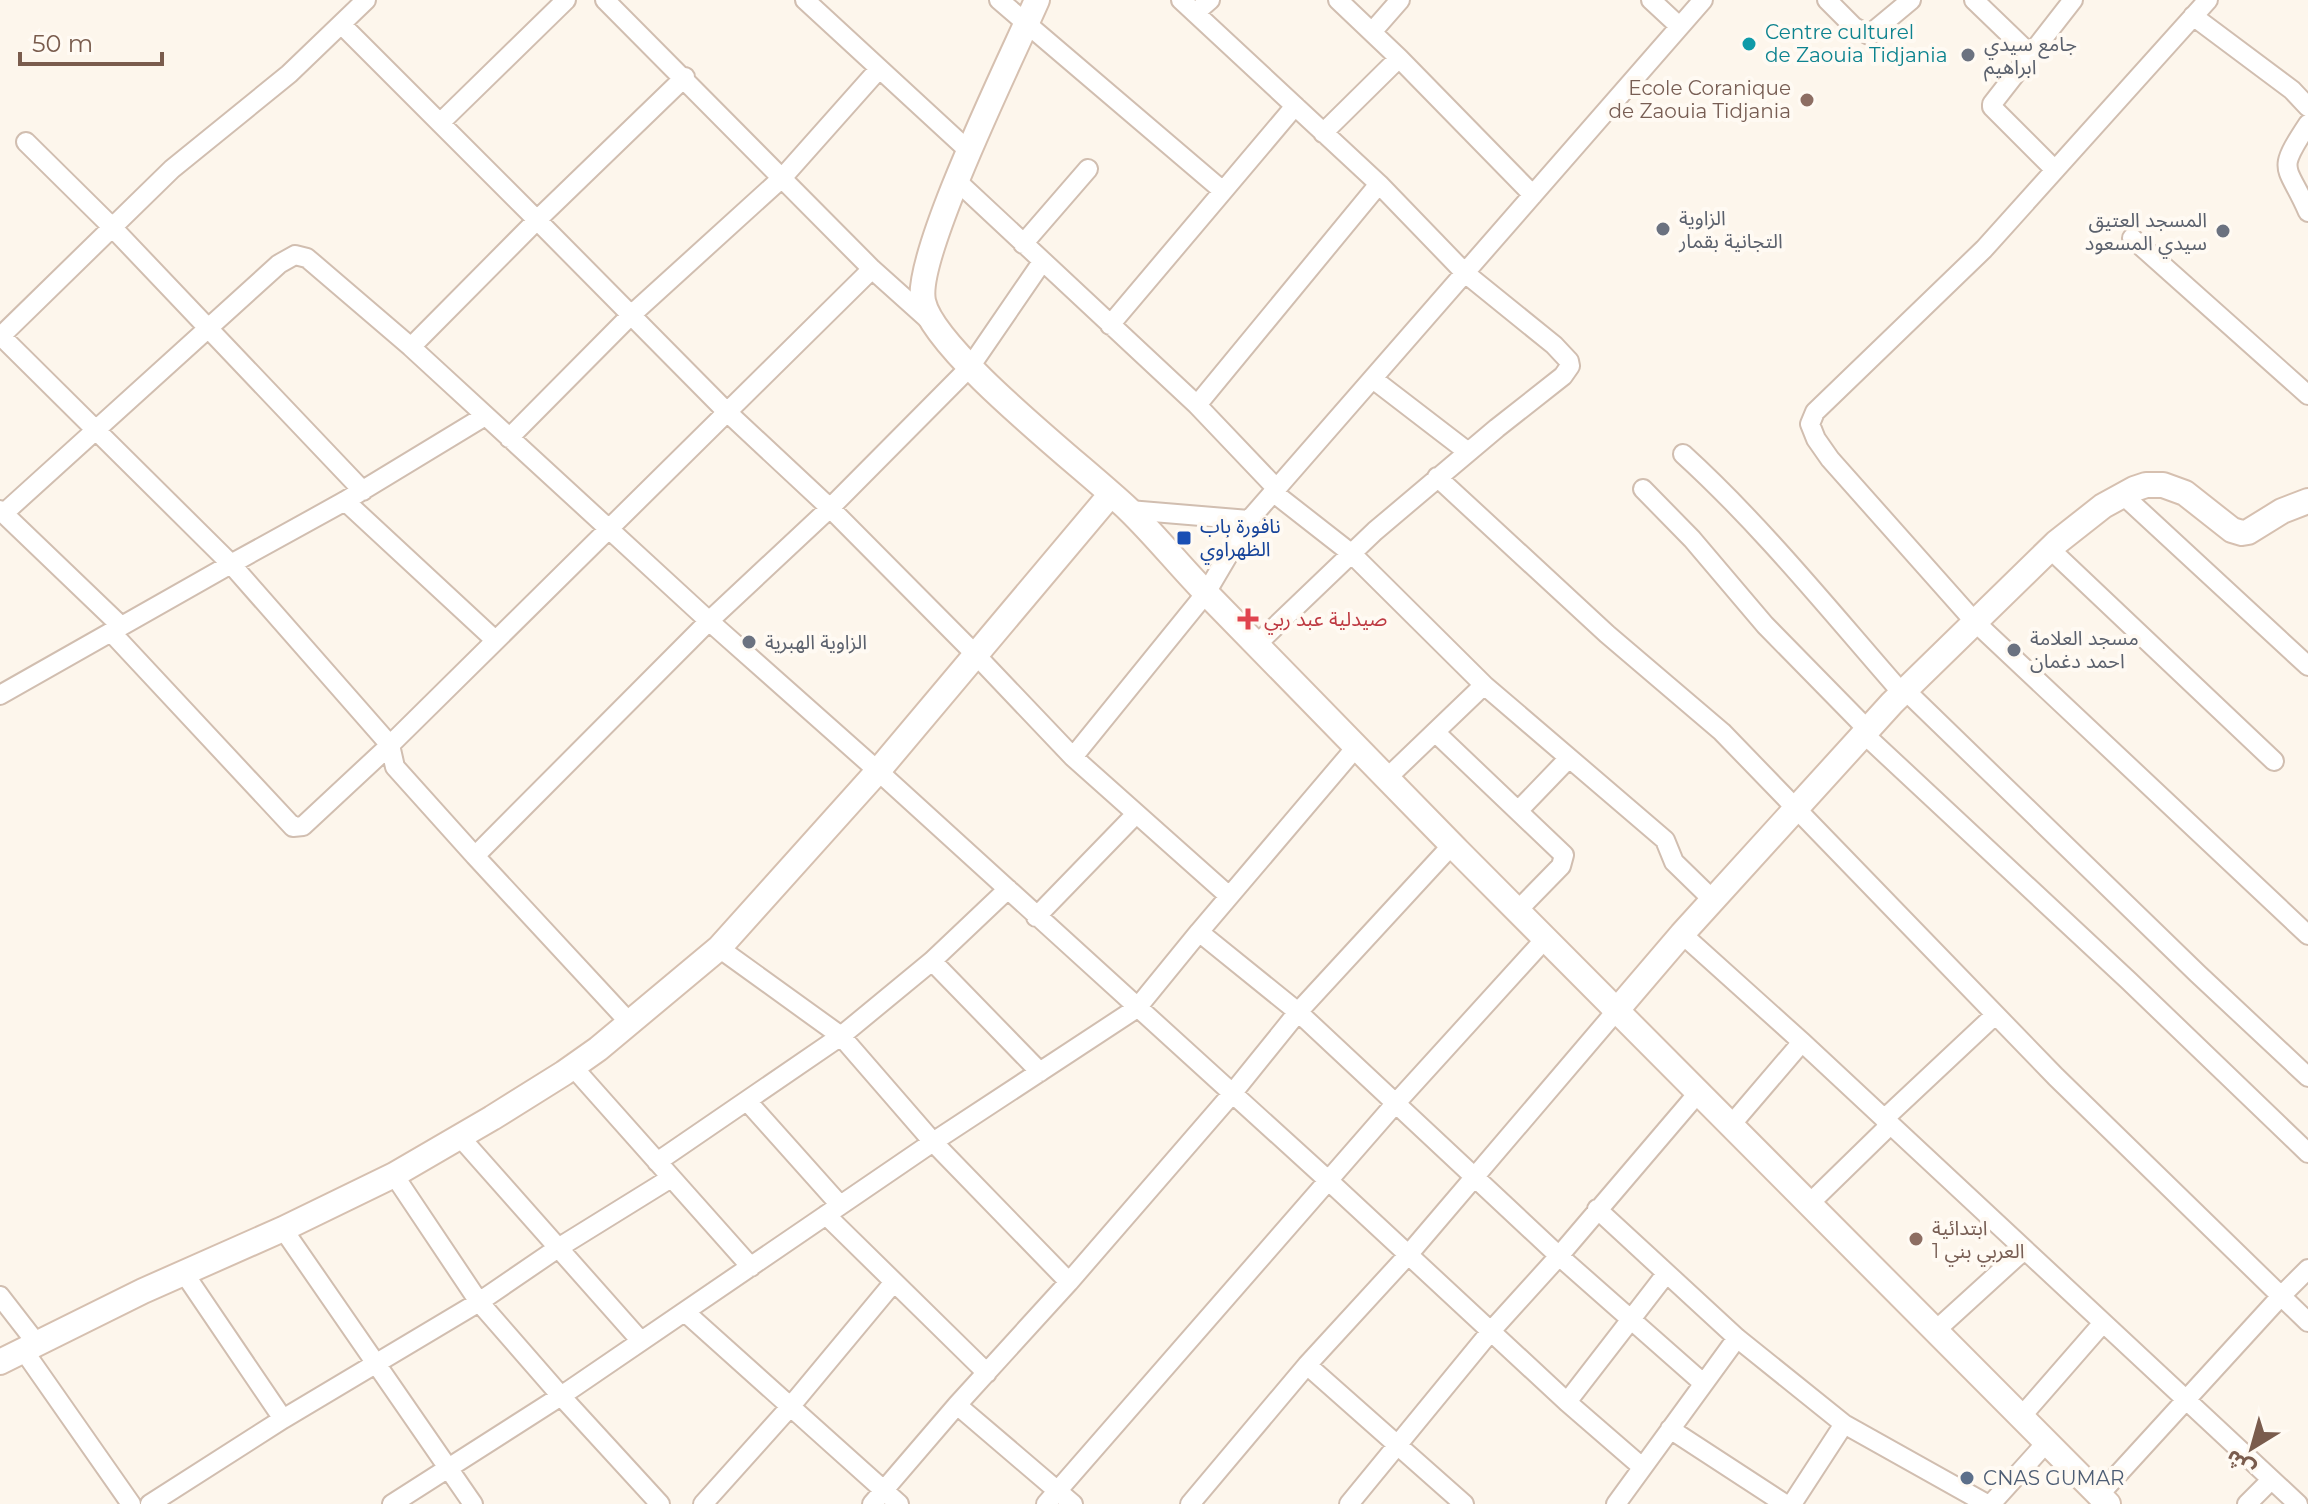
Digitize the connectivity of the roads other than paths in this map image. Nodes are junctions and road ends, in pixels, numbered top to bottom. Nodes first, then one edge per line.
1 (366, 0) edge
2 (566, 0) edge
3 (605, 0) edge
4 (999, 0) edge
5 (1037, 0) edge
6 (1181, 0) edge
7 (1210, 0) edge
8 (1338, 0) edge
9 (1400, 0) edge
10 (1651, 0) edge
11 (1703, 0) edge
12 (1827, 0) edge
13 (1911, 0) edge
14 (1974, 0) edge
15 (2073, 0) edge
16 (2208, 0) edge
17 (814, 3) edge
18 (1195, 13) junction
19 (2193, 16) junction
20 (341, 24) junction
21 (1027, 24) junction
22 (1679, 26) junction
23 (1372, 32) junction
24 (2030, 54) junction
25 (1399, 58) junction
26 (879, 69) junction
27 (685, 77) junction
28 (1295, 106) junction
29 (2308, 107) edge
30 (440, 123) junction
31 (2308, 124) edge
32 (1323, 133) junction
33 (26, 142) dead end
34 (970, 152) junction
35 (1088, 169) dead end
36 (2055, 170) junction
37 (783, 177) junction
38 (957, 181) junction
39 (1379, 184) junction
40 (1223, 191) junction
41 (1533, 195) junction
42 (2308, 212) edge
43 (537, 220) junction
44 (111, 226) junction
45 (2132, 238) dead end
46 (1023, 244) junction
47 (1042, 262) junction
48 (872, 269) junction
49 (1465, 273) junction
50 (630, 316) junction
51 (934, 325) junction
52 (1110, 325) junction
53 (209, 328) junction
54 (0, 336) edge
55 (411, 347) junction
56 (970, 367) junction
57 (1373, 379) junction
58 (2308, 395) edge
59 (1197, 405) junction
60 (726, 411) junction
61 (485, 416) junction
62 (96, 428) junction
63 (509, 438) junction
64 (1468, 452) junction
65 (1683, 454) dead end
66 (1437, 477) junction
67 (1643, 489) dead end
68 (363, 491) junction
69 (1276, 491) junction
70 (2123, 495) junction
71 (345, 501) junction
72 (2308, 501) edge
73 (1120, 502) junction
74 (830, 508) junction
75 (2, 512) edge
76 (1249, 520) junction
77 (608, 527) junction
78 (2050, 549) junction
79 (1352, 554) junction
80 (231, 564) junction
81 (1206, 593) junction
82 (709, 621) junction
83 (1974, 621) junction
84 (116, 629) junction
85 (495, 640) junction
86 (1257, 644) junction
87 (975, 654) junction
88 (2308, 666) edge
89 (1484, 685) junction
90 (4, 688) edge
91 (1904, 692) junction
92 (1435, 732) junction
93 (1866, 732) junction
94 (390, 745) junction
95 (1357, 746) junction
96 (1073, 757) junction
97 (1569, 758) junction
98 (2274, 761) dead end
99 (878, 771) junction
100 (1387, 778) junction
101 (1796, 810) junction
102 (1518, 811) junction
103 (1135, 815) junction
104 (1452, 845) junction
105 (475, 856) junction
106 (1008, 889) junction
107 (1229, 896) junction
108 (1713, 900) junction
109 (1517, 911) junction
110 (1036, 917) junction
111 (1199, 932) junction
112 (1682, 934) junction
113 (2308, 935) edge
114 (1545, 939) junction
115 (719, 948) junction
116 (932, 961) junction
117 (1137, 1008) junction
118 (1617, 1010) junction
119 (1298, 1012) junction
120 (1995, 1015) junction
121 (629, 1022) junction
122 (841, 1036) junction
123 (1802, 1042) junction
124 (573, 1067) junction
125 (1040, 1072) junction
126 (2308, 1077) edge
127 (1698, 1093) junction
128 (1231, 1095) junction
129 (747, 1101) junction
130 (1395, 1104) junction
131 (1887, 1122) junction
132 (1731, 1125) junction
133 (460, 1137) junction
134 (933, 1142) junction
135 (2308, 1153) edge
136 (657, 1162) junction
137 (394, 1175) junction
138 (671, 1178) junction
139 (1475, 1178) junction
140 (1330, 1182) junction
141 (1810, 1203) junction
142 (1597, 1209) junction
143 (833, 1210) junction
144 (283, 1229) junction
145 (558, 1248) junction
146 (2024, 1250) junction
147 (1408, 1255) junction
148 (1559, 1256) junction
149 (751, 1267) junction
150 (2308, 1269) edge
151 (184, 1273) junction
152 (1666, 1274) junction
153 (894, 1282) junction
154 (1069, 1282) junction
155 (0, 1296) edge
156 (2281, 1296) junction
157 (479, 1302) junction
158 (685, 1312) junction
159 (1631, 1319) junction
160 (2308, 1322) edge
161 (2102, 1324) junction
162 (1491, 1331) junction
163 (1935, 1331) junction
164 (1737, 1338) junction
165 (640, 1340) junction
166 (31, 1348) junction
167 (0, 1362) edge
168 (376, 1363) junction
169 (1307, 1365) junction
170 (987, 1373) junction
171 (1703, 1383) junction
172 (561, 1396) junction
173 (2184, 1399) junction
174 (1567, 1402) junction
175 (957, 1405) junction
176 (790, 1407) junction
177 (2020, 1418) junction
178 (283, 1419) junction
179 (1844, 1424) junction
180 (1670, 1429) junction
181 (2046, 1443) junction
182 (1398, 1446) junction
183 (1642, 1467) junction
184 (448, 1468) junction
185 (2271, 1480) junction
186 (878, 1498) edge
187 (1052, 1498) edge
188 (2103, 1499) edge
189 (658, 1503) edge
190 (1619, 1503) edge
191 (131, 1504) edge
192 (150, 1504) edge
193 (392, 1504) edge
194 (473, 1504) edge
195 (703, 1504) edge
196 (899, 1504) edge
197 (1073, 1504) edge
198 (1190, 1504) edge
199 (1349, 1504) edge
200 (1464, 1504) edge
201 (1785, 1504) edge
202 (1792, 1504) edge
203 (1989, 1504) edge
204 (2247, 1504) edge
205 (2298, 1504) edge

1 - 20 street
2 - 30 street
3 - 27 street
4 - 21 street
5 - 21 street
6 - 18 street
7 - 18 street
8 - 23 street
9 - 23 street
10 - 22 street
11 - 22 street
12 - 13 street
14 - 24 street
15 - 24 street
16 - 19 street
17 - 26 street
18 - 28 street
19 - 29 street
19 - 36 street
20 - 30 street
20 - 44 street
21 - 34 street
21 - 40 street
22 - 41 street
23 - 25 street
24 - 36 street
25 - 32 street
25 - 41 street
26 - 34 street
26 - 37 street
27 - 37 street
27 - 43 street
28 - 32 street
28 - 40 street
30 - 43 street
31 - 42 street
32 - 39 street
33 - 44 street
34 - 38 street
35 - 46 street
36 - 83 street
37 - 48 street
37 - 50 street
38 - 46 street
38 - 51 street
39 - 49 street
39 - 59 street
40 - 52 street
41 - 49 street
43 - 50 street
43 - 55 street
44 - 53 street
44 - 54 street
45 - 58 street
46 - 47 street
47 - 52 street
47 - 56 street
48 - 51 street
48 - 60 street
49 - 57 street
49 - 64 street
50 - 60 street
50 - 63 street
51 - 56 street
52 - 59 street
53 - 55 street
53 - 62 street
53 - 68 street
54 - 62 street
55 - 61 street
56 - 73 street
56 - 74 street
57 - 64 street
57 - 69 street
59 - 69 street
60 - 74 street
60 - 77 street
61 - 63 street
61 - 68 street
62 - 75 street
62 - 80 street
63 - 77 street
64 - 66 street
65 - 91 street
66 - 79 street
66 - 101 street
67 - 93 street
68 - 71 street
69 - 76 street
69 - 79 street
70 - 72 street
70 - 78 street
70 - 88 street
71 - 80 street
71 - 85 street
73 - 76 street
73 - 81 street
73 - 87 street
74 - 82 street
74 - 87 street
75 - 84 street
76 - 81 street
77 - 82 street
77 - 85 street
78 - 83 street
78 - 98 street
79 - 86 street
79 - 89 street
80 - 84 street
80 - 94 street
81 - 86 street
81 - 96 street
82 - 99 street
82 - 105 street
83 - 91 street
83 - 113 street
84 - 90 street
84 - 94 street
85 - 94 street
86 - 95 street
87 - 96 street
87 - 99 street
89 - 92 street
89 - 97 street
91 - 93 street
91 - 126 street
92 - 100 street
92 - 102 street
93 - 101 street
93 - 135 street
94 - 105 street
95 - 100 street
95 - 107 street
96 - 103 street
97 - 102 street
97 - 108 street
99 - 106 street
99 - 115 street
100 - 104 street
101 - 108 street
101 - 120 street
102 - 109 street
103 - 107 street
103 - 110 street
104 - 109 street
104 - 119 street
105 - 121 street
106 - 110 street
106 - 116 street
107 - 111 street
108 - 112 street
109 - 114 street
110 - 117 street
111 - 117 street
111 - 119 street
112 - 118 street
112 - 123 street
114 - 118 street
114 - 130 street
115 - 121 street
115 - 122 street
116 - 122 street
116 - 125 street
117 - 125 street
117 - 128 street
118 - 127 street
118 - 139 street
119 - 128 street
119 - 130 street
120 - 131 street
120 - 156 street
121 - 124 street
122 - 129 street
122 - 134 street
123 - 131 street
123 - 132 street
124 - 133 street
124 - 136 street
125 - 134 street
127 - 132 street
127 - 142 street
128 - 140 street
128 - 154 street
129 - 136 street
129 - 143 street
130 - 139 street
130 - 140 street
131 - 141 street
131 - 146 street
132 - 141 street
133 - 137 street
133 - 145 street
134 - 143 street
134 - 154 street
136 - 138 street
137 - 144 street
137 - 157 street
138 - 145 street
138 - 149 street
139 - 147 street
139 - 148 street
140 - 147 street
140 - 187 street
141 - 163 street
142 - 148 street
142 - 152 street
143 - 149 street
143 - 153 street
144 - 151 street
144 - 168 street
145 - 157 street
145 - 165 street
146 - 161 street
146 - 163 street
147 - 162 street
147 - 169 street
148 - 159 street
148 - 162 street
149 - 158 street
150 - 156 street
151 - 166 street
151 - 178 street
152 - 159 street
152 - 164 street
153 - 170 street
153 - 176 street
154 - 170 street
155 - 166 street
156 - 160 street
156 - 173 street
157 - 168 street
157 - 172 street
158 - 165 street
158 - 176 street
159 - 171 street
159 - 174 street
161 - 173 street
161 - 177 street
162 - 174 street
162 - 182 street
163 - 177 street
164 - 171 street
164 - 179 street
165 - 172 street
166 - 167 street
166 - 191 street
168 - 178 street
168 - 184 street
169 - 182 street
169 - 198 street
170 - 175 street
171 - 180 street
172 - 184 street
172 - 189 street
173 - 185 street
173 - 188 street
174 - 183 street
175 - 186 street
175 - 187 street
176 - 186 street
176 - 195 street
177 - 181 street
178 - 192 street
179 - 202 street
179 - 203 street
180 - 183 street
180 - 201 street
181 - 188 street
181 - 203 street
182 - 199 street
182 - 200 street
183 - 190 street
184 - 193 street
184 - 194 street
185 - 204 street
185 - 205 street
186 - 196 street
187 - 197 street

